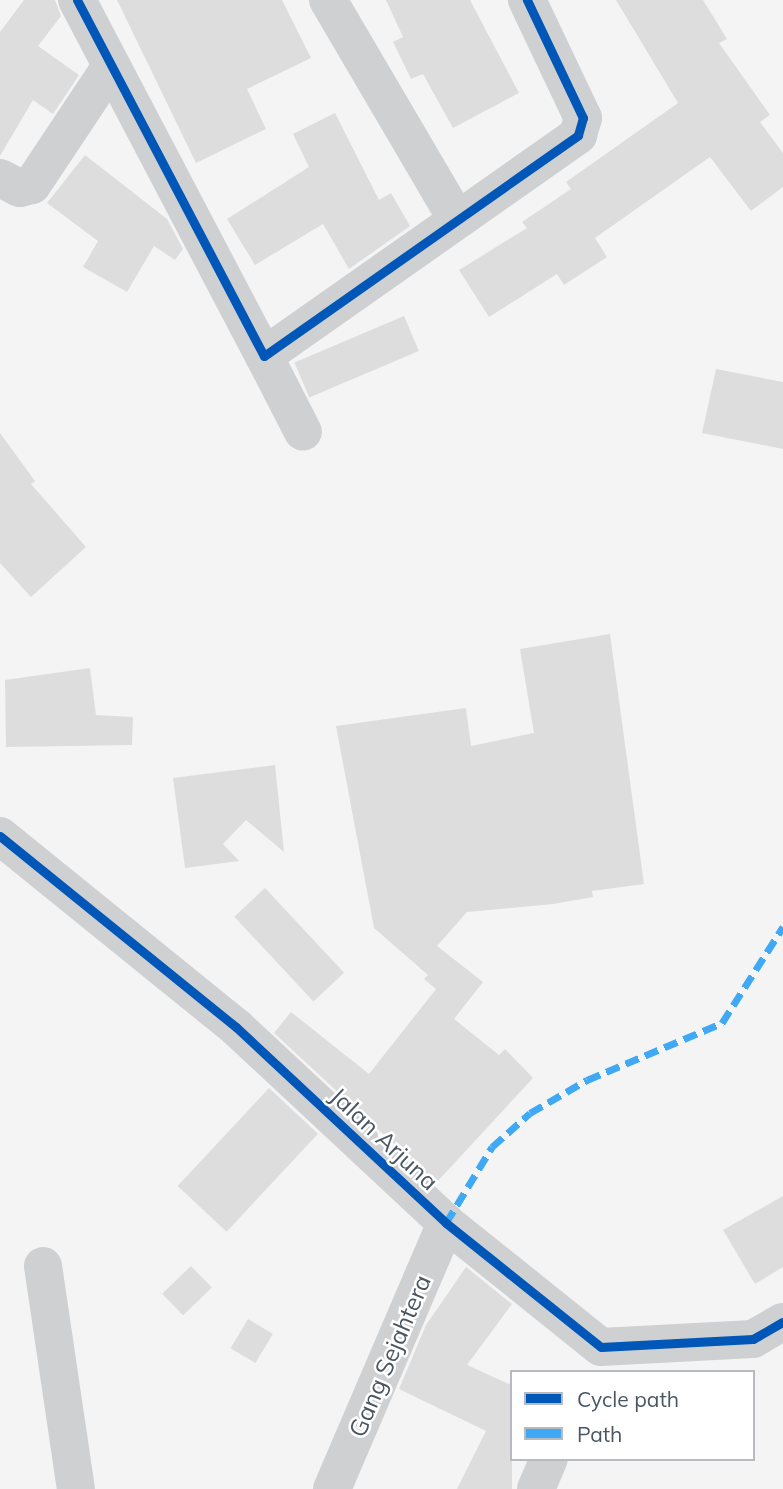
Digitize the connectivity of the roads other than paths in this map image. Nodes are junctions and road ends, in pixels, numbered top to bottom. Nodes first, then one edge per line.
1 (77, 0) edge
2 (328, 0) edge
3 (527, 0) edge
4 (111, 66) junction
5 (0, 178) edge
6 (457, 220) junction
7 (264, 356) junction
8 (303, 432) dead end
9 (0, 836) edge
10 (446, 1223) junction
11 (43, 1266) dead end
12 (783, 1322) edge
13 (595, 1360) edge
14 (548, 1461) edge
15 (76, 1489) edge
16 (332, 1489) edge
17 (536, 1489) edge

1 - 4 street
2 - 6 street
3 - 6 street
4 - 5 street
4 - 7 street
6 - 7 street
7 - 8 street
9 - 10 street, Jalan Arjuna
10 - 13 street, Jalan Arjuna
10 - 16 street, Gang Sejahtera
11 - 15 street
12 - 13 street, Jalan Arjuna
14 - 17 street

